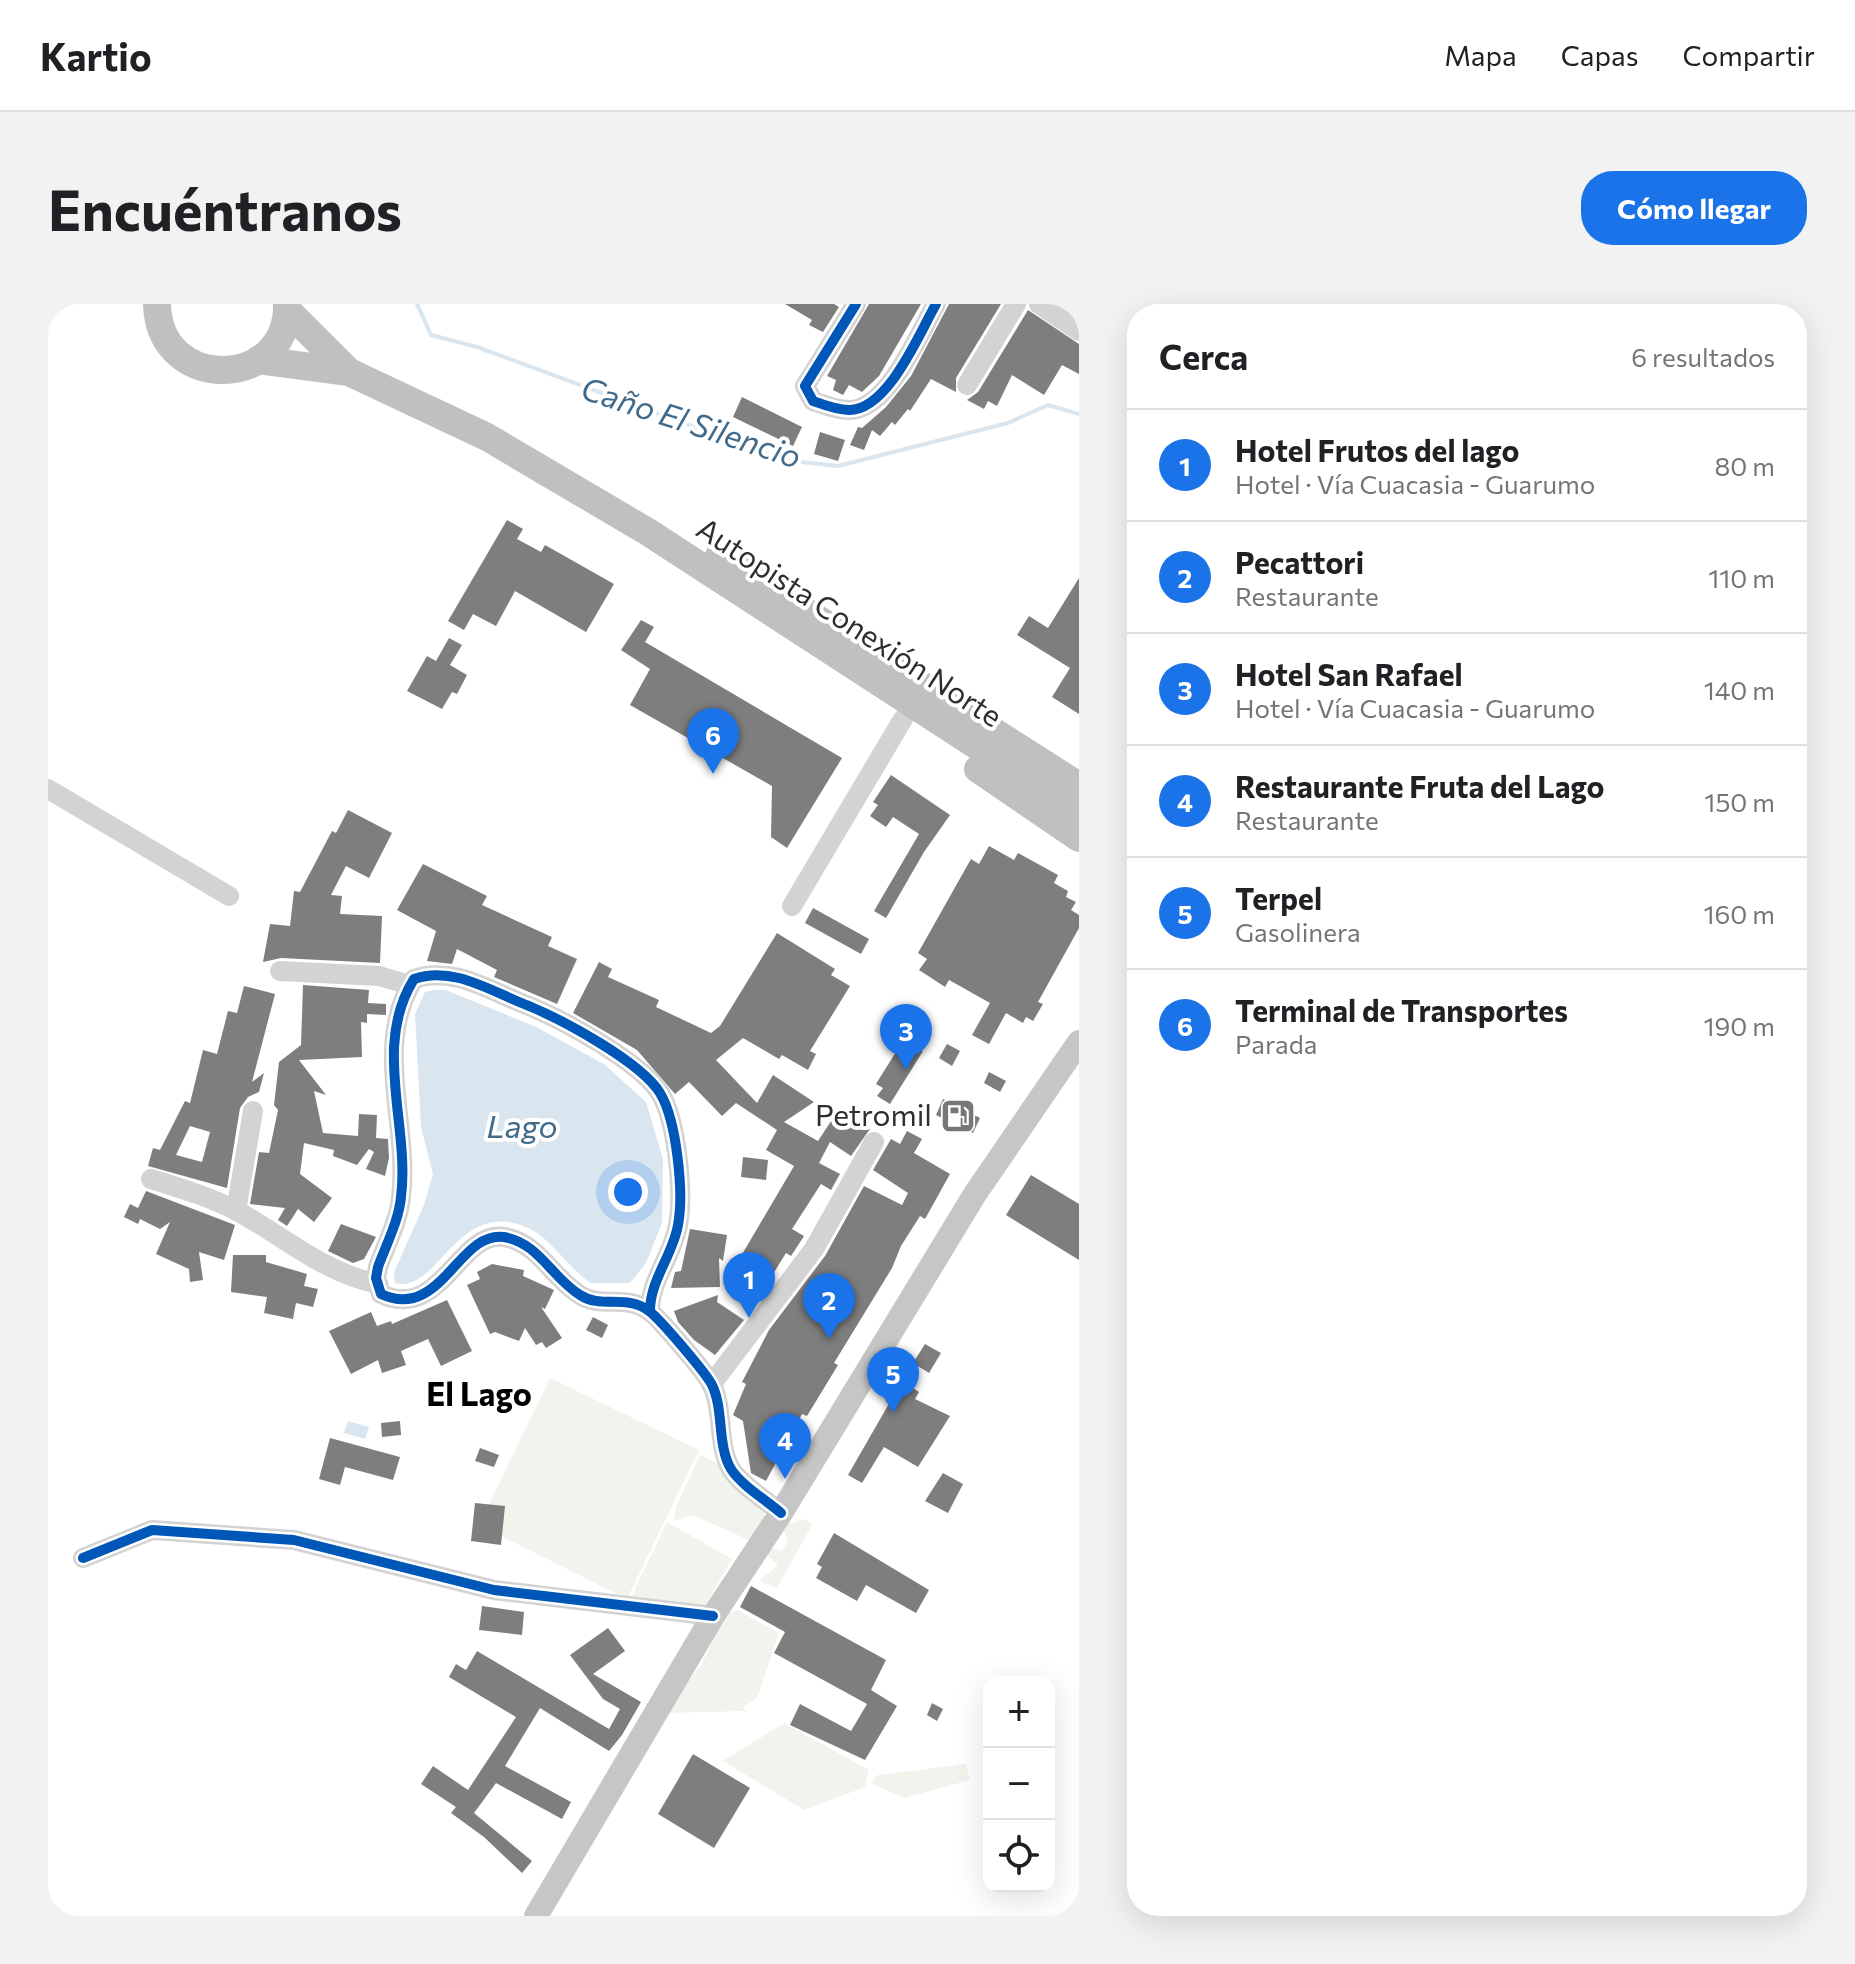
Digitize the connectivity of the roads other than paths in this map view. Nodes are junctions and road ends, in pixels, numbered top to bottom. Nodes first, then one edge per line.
1 (856, 304) edge
2 (936, 304) edge
3 (1016, 304) edge
4 (1039, 304) edge
5 (152, 307) edge
6 (287, 307) edge
7 (1079, 331) edge
8 (258, 360) junction
9 (349, 372) junction
10 (967, 385) dead end
11 (582, 491) junction
12 (903, 719) junction
13 (1079, 786) edge
14 (48, 789) edge
15 (1078, 833) edge
16 (229, 896) dead end
17 (792, 906) dead end
18 (280, 971) dead end
19 (410, 985) junction
20 (1079, 1042) edge
21 (253, 1111) dead end
22 (874, 1142) dead end
23 (151, 1179) dead end
24 (236, 1211) junction
25 (378, 1284) junction
26 (650, 1311) junction
27 (711, 1385) junction
28 (781, 1513) junction
29 (83, 1558) dead end
30 (713, 1616) junction
31 (536, 1916) edge

1 - 2 street
3 - 10 street
4 - 7 street
5 - 8 highway
6 - 8 highway
6 - 9 highway
8 - 9 highway
9 - 11 highway
11 - 12 highway
11 - 13 highway
11 - 15 highway, Autopista Conexión Norte
12 - 15 highway
12 - 17 street
14 - 16 street
18 - 19 street
19 - 25 street
19 - 26 street
20 - 28 main road
21 - 24 street
22 - 27 street
23 - 24 street
24 - 25 street
25 - 26 street
26 - 27 street
27 - 28 street
28 - 30 main road
29 - 30 street
30 - 31 main road

